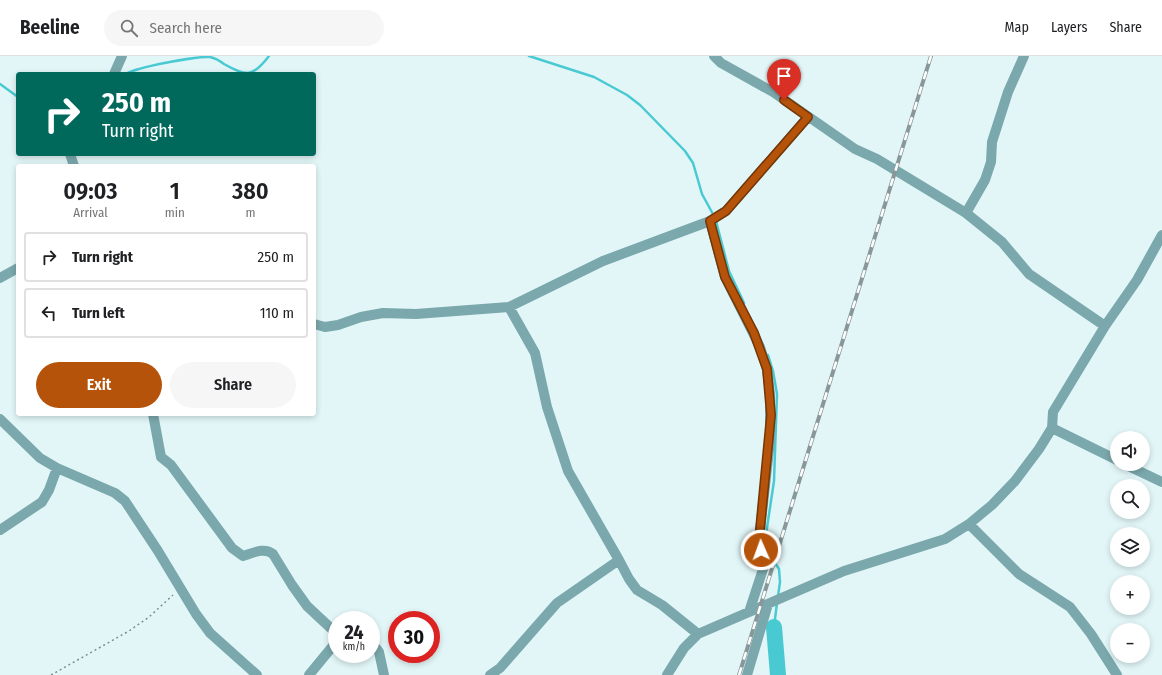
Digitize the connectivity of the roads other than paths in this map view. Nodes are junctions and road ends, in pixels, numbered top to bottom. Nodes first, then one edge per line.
1 (122, 56) edge
2 (714, 56) edge
3 (1024, 56) edge
4 (115, 72) edge
5 (808, 117) junction
6 (966, 213) junction
7 (714, 219) junction
8 (1162, 235) edge
9 (16, 269) edge
10 (0, 278) edge
11 (509, 307) junction
12 (316, 325) edge
13 (1105, 326) junction
14 (153, 416) edge
15 (0, 419) edge
16 (1052, 428) junction
17 (1110, 457) edge
18 (57, 468) junction
19 (1139, 471) edge
20 (1162, 482) edge
21 (969, 524) junction
22 (0, 530) edge
23 (619, 560) junction
24 (769, 603) junction
25 (749, 612) junction
26 (328, 626) edge
27 (698, 634) junction
28 (328, 652) edge
29 (380, 657) edge
30 (257, 675) edge
31 (309, 675) edge
32 (384, 675) edge
33 (490, 675) edge
34 (667, 675) edge
35 (747, 675) edge
36 (1117, 675) edge

1 - 4 street
2 - 5 street
3 - 6 street
5 - 6 street
5 - 7 street
6 - 13 street
7 - 11 street
7 - 25 street
8 - 13 street
9 - 10 street
11 - 12 street
11 - 23 street
13 - 16 street
14 - 26 street
15 - 18 street
16 - 17 street
16 - 21 street
18 - 22 street
18 - 30 street
19 - 20 street
21 - 24 street
21 - 36 street
23 - 27 street
23 - 33 street
24 - 25 street
24 - 35 street
25 - 27 street
27 - 34 street
28 - 31 street
29 - 32 street

